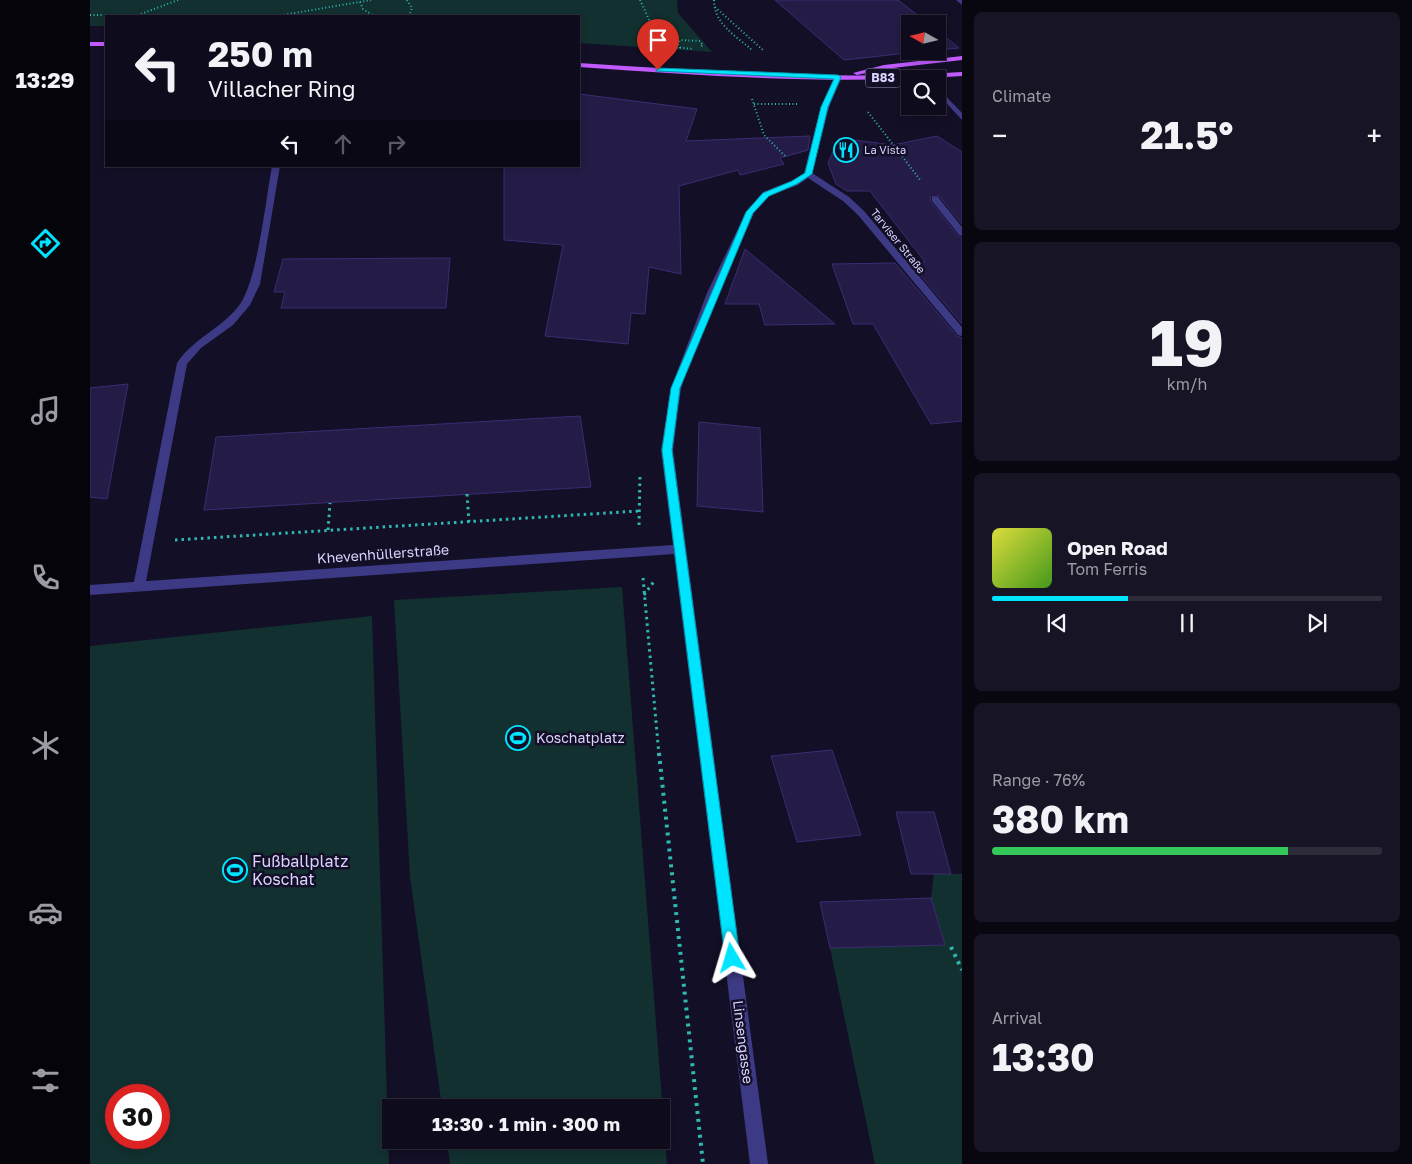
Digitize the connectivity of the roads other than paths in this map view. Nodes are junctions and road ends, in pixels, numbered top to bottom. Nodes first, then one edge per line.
1 (958, 0) edge
2 (962, 3) edge
3 (90, 44) edge
4 (105, 44) edge
5 (962, 58) edge
6 (580, 65) edge
7 (962, 74) edge
8 (946, 76) edge
9 (838, 77) junction
10 (901, 78) edge
11 (946, 99) edge
12 (962, 118) edge
13 (276, 167) edge
14 (808, 174) junction
15 (934, 198) road end
16 (962, 233) edge
17 (962, 333) edge
18 (678, 549) junction
19 (139, 587) junction
20 (90, 590) edge
21 (759, 1164) edge

1 - 2 street
3 - 4 main road
5 - 9 main road, B83
6 - 9 main road, B83
7 - 8 main road, B83
9 - 10 main road, B83
9 - 14 street
11 - 12 street
13 - 19 street
14 - 17 street, Tarviser Straße
14 - 18 street, Linsengasse
15 - 16 street
18 - 19 street, Khevenhüllerstraße
18 - 21 street, Linsengasse
19 - 20 street, Khevenhüllerstraße

